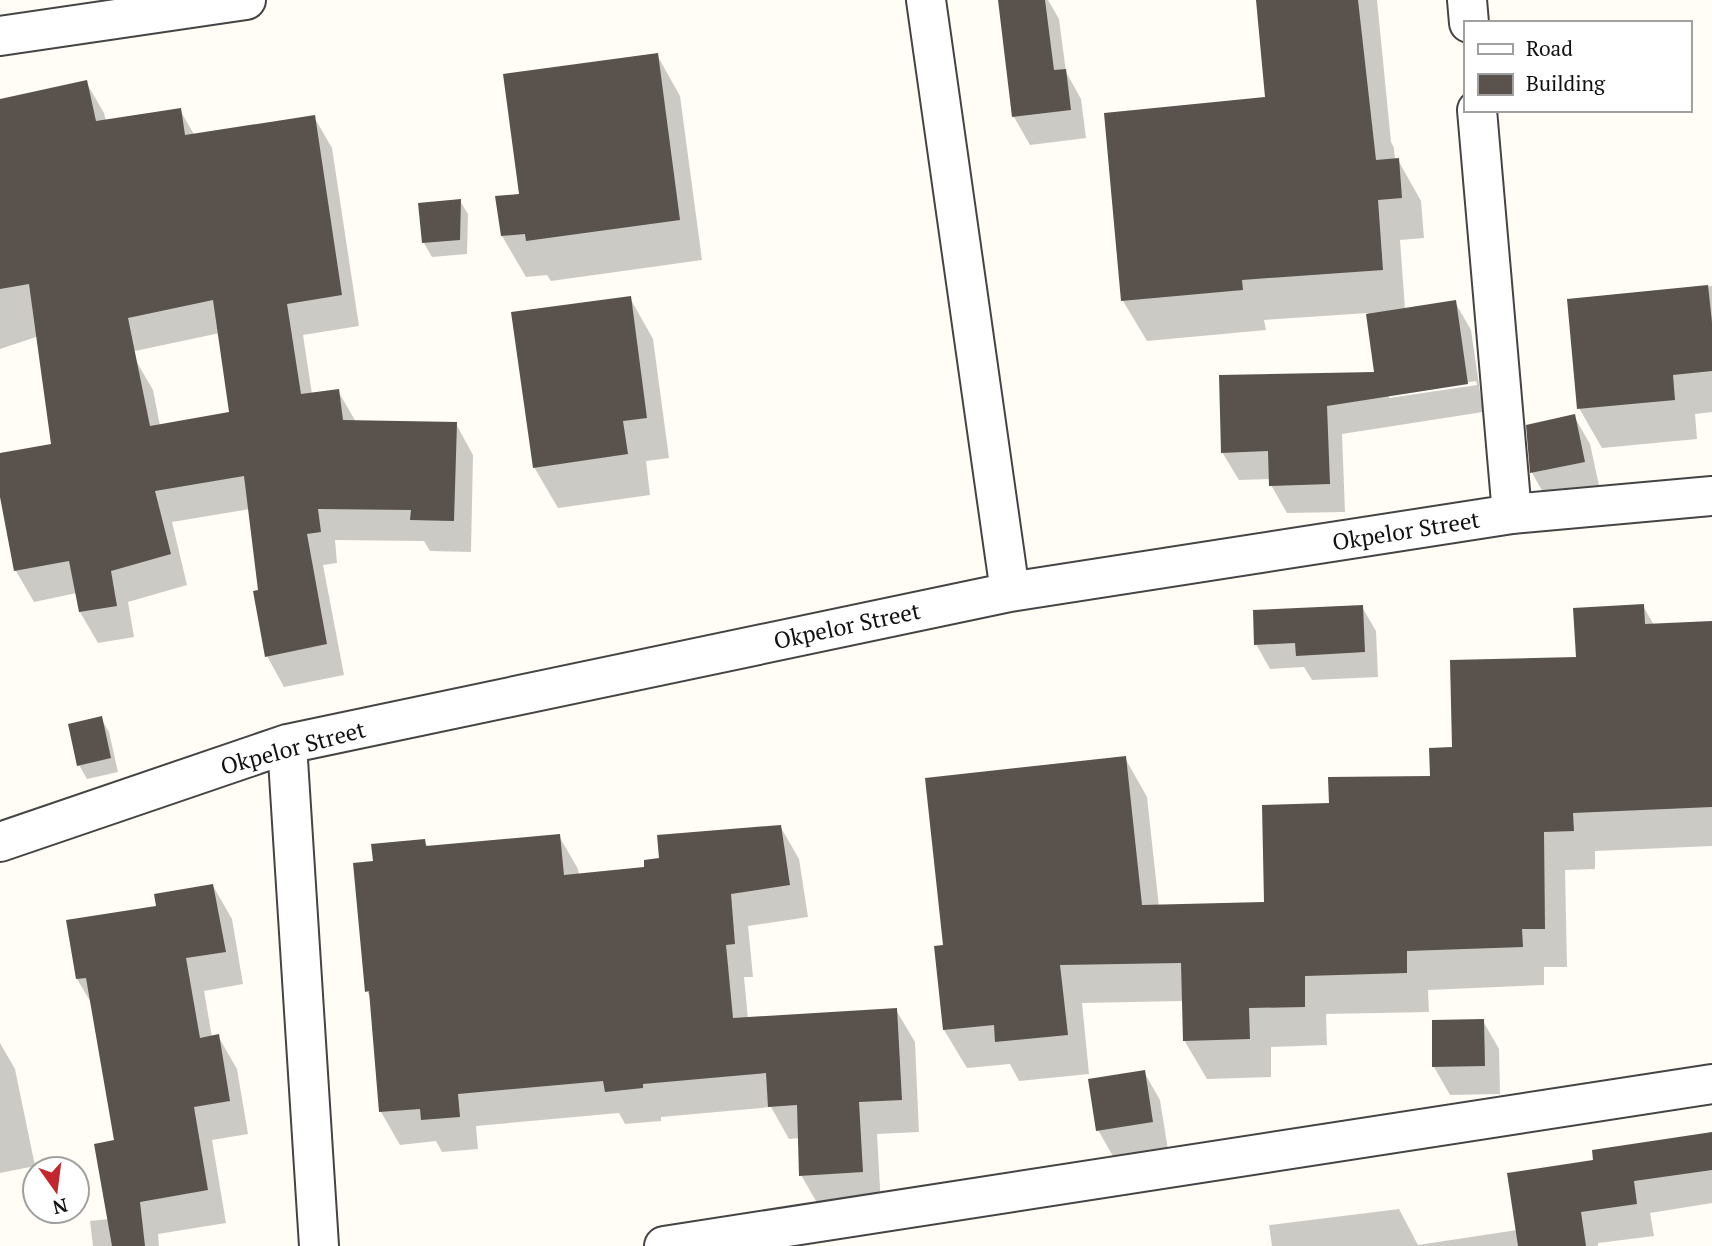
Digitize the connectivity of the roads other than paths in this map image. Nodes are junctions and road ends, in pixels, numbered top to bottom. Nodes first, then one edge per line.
1 (246, 0) edge
2 (926, 0) edge
3 (1467, 0) edge
4 (1469, 21) edge
5 (0, 36) edge
6 (1477, 112) edge
7 (1712, 496) edge
8 (1512, 514) junction
9 (1010, 592) junction
10 (287, 744) junction
11 (0, 842) edge
12 (1712, 1084) edge
13 (816, 1235) edge
14 (319, 1246) edge
15 (664, 1246) edge

1 - 5 street
2 - 9 street
3 - 4 street
6 - 8 street
7 - 8 street, Okpelor Street
8 - 9 street, Okpelor Street
9 - 10 street, Okpelor Street
10 - 11 street, Okpelor Street
10 - 14 street
12 - 13 street
13 - 15 street

